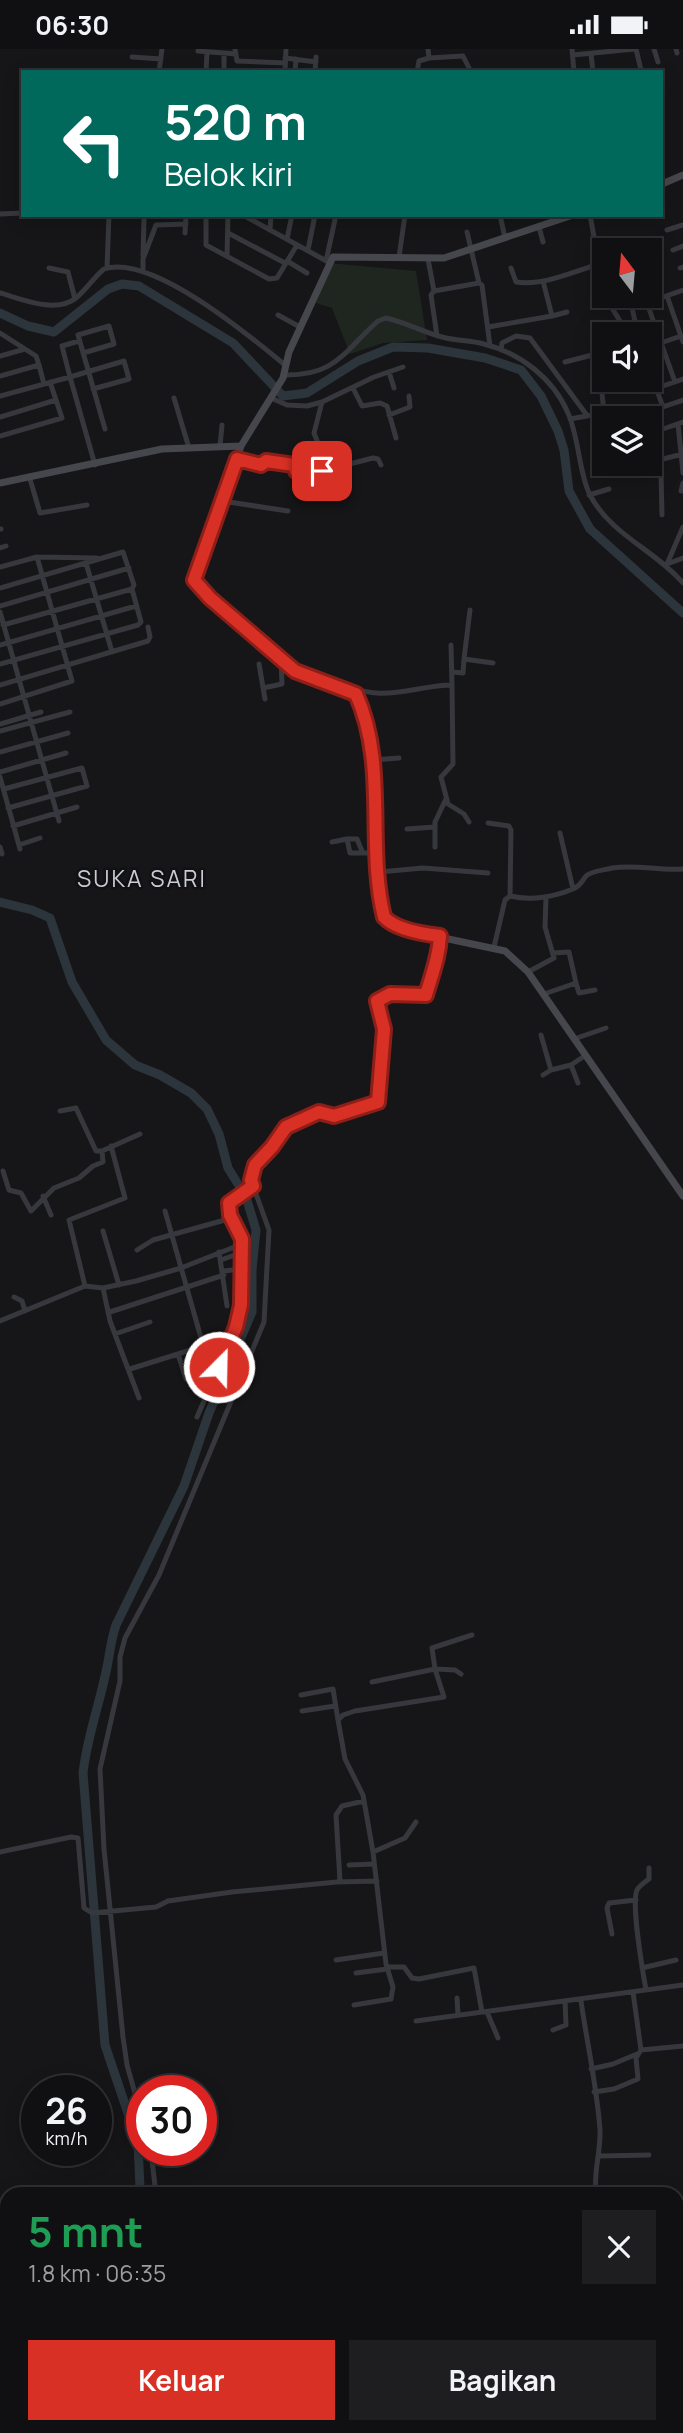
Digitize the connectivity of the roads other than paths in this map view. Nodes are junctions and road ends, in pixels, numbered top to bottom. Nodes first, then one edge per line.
1 (162, 49) edge
2 (286, 49) edge
3 (428, 49) edge
4 (635, 49) edge
5 (654, 49) edge
6 (198, 51) dead end
7 (235, 51) edge
8 (207, 52) junction
9 (572, 52) edge
10 (224, 53) junction
11 (591, 54) junction
12 (132, 57) dead end
13 (429, 58) junction
14 (161, 59) junction
15 (296, 59) junction
16 (285, 61) junction
17 (658, 62) dead end
18 (641, 69) dead end
19 (159, 70) edge
20 (206, 70) edge
21 (223, 70) edge
22 (285, 70) edge
23 (295, 70) edge
24 (315, 70) edge
25 (417, 70) edge
26 (470, 70) edge
27 (574, 70) edge
28 (593, 70) edge
29 (683, 175) edge
30 (663, 184) edge
31 (0, 213) edge
32 (21, 213) edge
33 (109, 217) edge
34 (186, 217) edge
35 (206, 217) edge
36 (228, 217) edge
37 (249, 217) edge
38 (271, 217) edge
39 (292, 217) edge
40 (314, 217) edge
41 (336, 217) edge
42 (405, 217) edge
43 (500, 217) edge
44 (567, 217) edge
45 (590, 217) edge
46 (186, 224) junction
47 (156, 225) junction
48 (683, 225) edge
49 (539, 227) junction
50 (270, 230) junction
51 (667, 230) dead end
52 (467, 232) dead end
53 (185, 233) dead end
54 (228, 233) junction
55 (505, 238) junction
56 (594, 238) edge
57 (287, 239) junction
58 (543, 242) dead end
59 (297, 245) junction
60 (683, 246) edge
61 (470, 248) junction
62 (308, 250) junction
63 (673, 250) dead end
64 (227, 256) junction
65 (399, 257) junction
66 (143, 259) junction
67 (428, 259) junction
68 (286, 262) junction
69 (328, 262) junction
70 (592, 266) edge
71 (50, 268) dead end
72 (107, 268) junction
73 (511, 268) dead end
74 (143, 271) junction
75 (307, 273) dead end
76 (543, 281) junction
77 (479, 283) junction
78 (683, 290) edge
79 (434, 291) junction
80 (0, 293) edge
81 (667, 296) junction
82 (662, 298) edge
83 (75, 299) junction
84 (567, 312) dead end
85 (278, 315) dead end
86 (552, 316) junction
87 (680, 323) edge
88 (300, 327) junction
89 (488, 327) junction
90 (1, 335) edge
91 (437, 336) junction
92 (682, 339) edge
93 (79, 341) junction
94 (662, 342) joint
95 (490, 345) junction
96 (25, 349) junction
97 (501, 350) junction
98 (83, 353) junction
99 (592, 355) edge
100 (0, 356) edge
101 (565, 362) dead end
102 (39, 365) junction
103 (285, 365) junction
104 (403, 367) dead end
105 (88, 371) junction
106 (389, 372) junction
107 (0, 376) edge
108 (70, 377) junction
109 (284, 377) junction
110 (683, 379) edge
111 (675, 382) junction
112 (47, 383) junction
113 (662, 386) edge
114 (353, 388) junction
115 (394, 388) dead end
116 (93, 389) junction
117 (658, 392) edge
118 (602, 393) dead end
119 (0, 396) edge
120 (272, 396) junction
121 (409, 396) dead end
122 (174, 398) dead end
123 (57, 400) junction
124 (683, 400) edge
125 (322, 402) junction
126 (602, 406) edge
127 (663, 407) joint
128 (586, 414) junction
129 (592, 414) edge
130 (389, 415) junction
131 (0, 417) edge
132 (570, 419) junction
133 (680, 423) edge
134 (222, 425) dead end
135 (105, 429) dead end
136 (0, 436) edge
137 (396, 437) dead end
138 (220, 446) junction
139 (241, 446) junction
140 (189, 448) junction
141 (682, 454) edge
142 (237, 459) junction
143 (663, 459) junction
144 (95, 465) junction
145 (381, 465) dead end
146 (328, 469) junction
147 (683, 473) edge
148 (30, 479) junction
149 (0, 483) edge
150 (683, 483) edge
151 (609, 489) dead end
152 (681, 491) dead end
153 (589, 495) junction
154 (222, 501) junction
155 (87, 505) dead end
156 (288, 511) dead end
157 (662, 515) dead end
158 (683, 527) edge
159 (681, 535) edge
160 (37, 557) junction
161 (683, 558) edge
162 (100, 559) junction
163 (86, 563) junction
164 (667, 564) junction
165 (0, 567) edge
166 (130, 568) junction
167 (43, 575) junction
168 (91, 581) junction
169 (682, 581) edge
170 (0, 588) edge
171 (132, 589) junction
172 (47, 593) junction
173 (96, 598) junction
174 (0, 606) edge
175 (136, 606) junction
176 (470, 610) dead end
177 (52, 611) junction
178 (0, 613) edge
179 (101, 616) junction
180 (2, 625) edge
181 (148, 627) dead end
182 (58, 630) junction
183 (106, 634) junction
184 (9, 643) junction
185 (0, 645) edge
186 (62, 645) junction
187 (451, 645) dead end
188 (112, 652) junction
189 (464, 659) junction
190 (13, 660) junction
191 (281, 660) junction
192 (493, 663) dead end
193 (0, 664) edge
194 (67, 664) junction
195 (259, 664) dead end
196 (452, 672) junction
197 (19, 679) junction
198 (0, 685) edge
199 (452, 685) junction
200 (263, 688) junction
201 (355, 692) junction
202 (24, 697) junction
203 (265, 699) dead end
204 (0, 703) edge
205 (41, 712) dead end
206 (69, 712) dead end
207 (30, 719) junction
208 (0, 724) edge
209 (0, 731) edge
210 (68, 733) dead end
211 (36, 742) junction
212 (0, 753) edge
213 (66, 753) dead end
214 (398, 758) dead end
215 (41, 760) junction
216 (373, 760) junction
217 (0, 775) edge
218 (47, 778) junction
219 (4, 789) junction
220 (52, 796) junction
221 (446, 799) junction
222 (77, 807) dead end
223 (8, 808) junction
224 (57, 814) junction
225 (59, 821) dead end
226 (468, 822) dead end
227 (488, 823) dead end
228 (13, 826) junction
229 (435, 827) junction
230 (407, 829) dead end
231 (560, 832) dead end
232 (40, 838) dead end
233 (346, 839) junction
234 (332, 842) dead end
235 (435, 847) dead end
236 (362, 851) junction
237 (377, 853) junction
238 (683, 869) edge
239 (379, 872) junction
240 (488, 873) dead end
241 (573, 889) junction
242 (510, 897) junction
243 (546, 897) junction
244 (440, 936) junction
245 (494, 947) junction
246 (553, 953) junction
247 (528, 972) junction
248 (576, 982) junction
249 (595, 990) dead end
250 (544, 995) junction
251 (607, 1028) dead end
252 (541, 1035) dead end
253 (575, 1039) junction
254 (586, 1055) junction
255 (571, 1065) junction
256 (551, 1070) junction
257 (543, 1075) dead end
258 (578, 1083) dead end
259 (60, 1111) dead end
260 (140, 1133) dead end
261 (111, 1146) junction
262 (102, 1151) junction
263 (3, 1171) dead end
264 (251, 1188) junction
265 (43, 1196) junction
266 (683, 1196) edge
267 (165, 1211) dead end
268 (51, 1215) dead end
269 (232, 1218) junction
270 (103, 1231) dead end
271 (172, 1237) junction
272 (242, 1244) junction
273 (137, 1250) dead end
274 (219, 1252) junction
275 (243, 1252) junction
276 (221, 1260) junction
277 (181, 1268) junction
278 (242, 1269) junction
279 (224, 1273) junction
280 (119, 1285) junction
281 (85, 1286) junction
282 (186, 1286) junction
283 (103, 1288) junction
284 (13, 1297) dead end
285 (227, 1306) dead end
286 (25, 1311) junction
287 (110, 1312) junction
288 (0, 1321) edge
289 (150, 1322) dead end
290 (114, 1334) junction
291 (203, 1346) junction
292 (178, 1354) junction
293 (219, 1367) junction
294 (130, 1369) junction
295 (186, 1379) dead end
296 (139, 1398) dead end
297 (197, 1417) dead end
298 (472, 1635) dead end
299 (435, 1669) junction
300 (461, 1674) dead end
301 (372, 1682) dead end
302 (301, 1695) dead end
303 (335, 1706) junction
304 (302, 1711) dead end
305 (338, 1720) junction
306 (364, 1801) junction
307 (416, 1822) dead end
308 (0, 1852) edge
309 (373, 1853) junction
310 (374, 1864) junction
311 (349, 1865) dead end
312 (649, 1868) dead end
313 (340, 1881) junction
314 (377, 1881) junction
315 (636, 1900) junction
316 (107, 1913) junction
317 (612, 1934) dead end
318 (384, 1953) junction
319 (336, 1960) dead end
320 (676, 1960) dead end
321 (387, 1968) junction
322 (642, 1968) junction
323 (356, 1973) dead end
324 (683, 1985) edge
325 (646, 1990) junction
326 (683, 1991) edge
327 (633, 1992) junction
328 (457, 1998) dead end
329 (565, 2001) junction
330 (581, 2001) junction
331 (354, 2005) dead end
332 (484, 2012) junction
333 (458, 2015) junction
334 (416, 2021) dead end
335 (553, 2030) dead end
336 (498, 2038) dead end
337 (683, 2046) edge
338 (639, 2052) junction
339 (591, 2069) junction
340 (130, 2075) edge
341 (594, 2092) junction
342 (649, 2155) dead end
343 (598, 2156) junction
344 (153, 2166) edge
345 (155, 2187) edge
346 (595, 2187) edge

1 - 14 street
2 - 16 street
3 - 13 street
4 - 11 street
4 - 18 street
5 - 17 street
6 - 8 street
7 - 10 street
7 - 16 street
8 - 10 street
8 - 20 street
9 - 11 street
9 - 27 street
10 - 21 street
11 - 28 street
12 - 14 street
13 - 25 street
13 - 26 street
14 - 19 street
15 - 16 street
15 - 23 street
15 - 24 street
16 - 22 street
29 - 30 street
31 - 32 street
33 - 72 street
34 - 46 street
35 - 64 street
36 - 54 street
37 - 50 street
38 - 50 street
39 - 57 street
40 - 62 street
41 - 69 street
42 - 65 street
43 - 55 street
44 - 49 street
45 - 56 street
46 - 47 street
46 - 53 street
47 - 66 street
47 - 66 street
48 - 51 street
49 - 55 street
49 - 58 street
50 - 57 street
52 - 61 street
54 - 64 street
54 - 68 street
55 - 61 street
57 - 59 street
59 - 62 street
59 - 68 street
60 - 63 street
61 - 67 street
61 - 77 street
62 - 69 street
64 - 68 street
65 - 67 street
65 - 69 street
66 - 74 street
67 - 79 street
68 - 75 street
69 - 88 street
70 - 76 street
71 - 83 street
72 - 74 street
72 - 83 street
73 - 76 street
74 - 103 street
76 - 86 street
77 - 79 street
77 - 89 street
78 - 81 street
79 - 91 street
80 - 83 street
81 - 82 street
81 - 87 street
84 - 86 street
85 - 88 street
86 - 89 street
87 - 92 street
88 - 103 street
89 - 95 street
90 - 96 street
91 - 95 street
91 - 109 street
92 - 94 street
93 - 98 street
93 - 98 street
93 - 108 street
94 - 111 street
95 - 97 street
96 - 100 street
96 - 102 street
97 - 128 street
97 - 132 street
98 - 105 street
99 - 101 street
102 - 107 street
102 - 112 street
103 - 109 street
104 - 106 street
105 - 108 street
105 - 116 street
105 - 116 street
106 - 114 street
106 - 115 street
108 - 112 street
108 - 144 street
109 - 120 street
110 - 111 street
111 - 113 street
112 - 119 street
112 - 123 street
114 - 125 street
114 - 130 street
116 - 135 street
117 - 127 street
118 - 126 street
120 - 125 street
120 - 139 street
121 - 130 street
122 - 140 street
123 - 131 street
123 - 136 street
124 - 127 street
125 - 146 street
128 - 129 street
128 - 132 street
130 - 137 street
132 - 153 street
133 - 141 street
133 - 143 street
134 - 138 street
138 - 139 street
138 - 140 street
139 - 142 street
140 - 144 street
141 - 143 street
141 - 147 street
142 - 146 street
142 - 154 street
143 - 157 street
144 - 148 street
145 - 146 street
148 - 149 street
148 - 155 street
150 - 152 street
151 - 153 street
153 - 164 street
154 - 156 street
154 - 191 street
158 - 159 street
159 - 164 street
160 - 162 street
160 - 165 street
160 - 167 street
161 - 164 street
162 - 163 street
162 - 166 street
163 - 167 street
163 - 168 street
164 - 169 street
166 - 168 street
166 - 171 street
167 - 170 street
167 - 172 street
168 - 172 street
168 - 173 street
171 - 173 street
171 - 175 street
172 - 174 street
172 - 177 street
173 - 177 street
173 - 179 street
175 - 179 street
175 - 183 street
176 - 189 street
177 - 180 street
177 - 182 street
178 - 180 street
179 - 182 street
179 - 183 street
180 - 184 street
181 - 188 street
182 - 184 street
182 - 186 street
183 - 186 street
183 - 188 street
184 - 185 street
184 - 190 street
186 - 190 street
186 - 194 street
187 - 196 street
188 - 194 street
189 - 192 street
189 - 196 street
190 - 193 street
190 - 197 street
191 - 200 street
191 - 201 street
194 - 197 street
194 - 202 street
195 - 200 street
196 - 199 street
197 - 198 street
197 - 202 street
199 - 201 street
199 - 221 street
200 - 203 street
201 - 216 street
202 - 204 street
202 - 207 street
205 - 207 street
206 - 207 street
207 - 208 street
207 - 209 street
207 - 211 street
210 - 211 street
211 - 212 street
211 - 215 street
213 - 215 street
214 - 216 street
215 - 217 street
215 - 218 street
216 - 237 street
217 - 219 street
218 - 219 street
218 - 220 street
218 - 220 street
219 - 223 street
220 - 223 street
220 - 224 street
221 - 226 street
221 - 229 street
222 - 224 street
223 - 228 street
224 - 225 street
224 - 228 street
227 - 242 street
228 - 232 street
229 - 230 street
229 - 235 street
231 - 241 street
233 - 234 street
233 - 236 street
233 - 236 street
236 - 237 street
237 - 239 street
238 - 241 street
239 - 240 street
239 - 244 street
241 - 243 street
242 - 243 street
242 - 245 street
243 - 246 street
244 - 245 street
244 - 264 street
245 - 247 street
246 - 247 street
246 - 248 street
247 - 250 street
248 - 249 street
248 - 250 street
250 - 253 street
251 - 253 street
252 - 256 street
253 - 254 street
254 - 255 street
254 - 266 street
255 - 256 street
255 - 258 street
256 - 257 street
259 - 262 street
260 - 261 street
261 - 262 street
261 - 281 street
262 - 265 street
263 - 265 street
264 - 269 street
264 - 316 street
265 - 268 street
267 - 271 street
269 - 271 street
269 - 272 street
270 - 280 street
271 - 273 street
271 - 277 street
272 - 274 street
272 - 275 street
274 - 276 street
274 - 277 street
275 - 276 street
275 - 278 street
276 - 279 street
277 - 280 street
277 - 282 street
278 - 279 street
278 - 293 street
279 - 282 street
279 - 285 street
280 - 283 street
281 - 283 street
281 - 286 street
282 - 287 street
282 - 291 street
283 - 287 street
284 - 286 street
286 - 288 street
287 - 290 street
289 - 290 street
290 - 294 street
291 - 292 street
291 - 293 street
292 - 294 street
292 - 295 street
293 - 297 street
294 - 296 street
298 - 299 street
299 - 300 street
299 - 301 street
299 - 305 street
302 - 303 street
303 - 304 street
303 - 305 street
305 - 306 street
306 - 309 street
306 - 313 street
307 - 309 street
308 - 316 street
309 - 310 street
310 - 311 street
310 - 314 street
312 - 315 street
313 - 314 street
313 - 316 street
314 - 318 street
315 - 317 street
315 - 322 street
316 - 340 street
318 - 319 street
318 - 321 street
320 - 322 street
321 - 323 street
321 - 331 street
321 - 332 street
322 - 325 street
324 - 325 street
324 - 326 street
325 - 327 street
327 - 330 street
327 - 338 street
328 - 333 street
329 - 330 street
329 - 332 street
329 - 335 street
330 - 339 street
332 - 333 street
332 - 336 street
333 - 334 street
337 - 338 street
338 - 339 street
338 - 341 street
339 - 341 street
341 - 343 street
342 - 343 street
343 - 346 street
344 - 345 street

